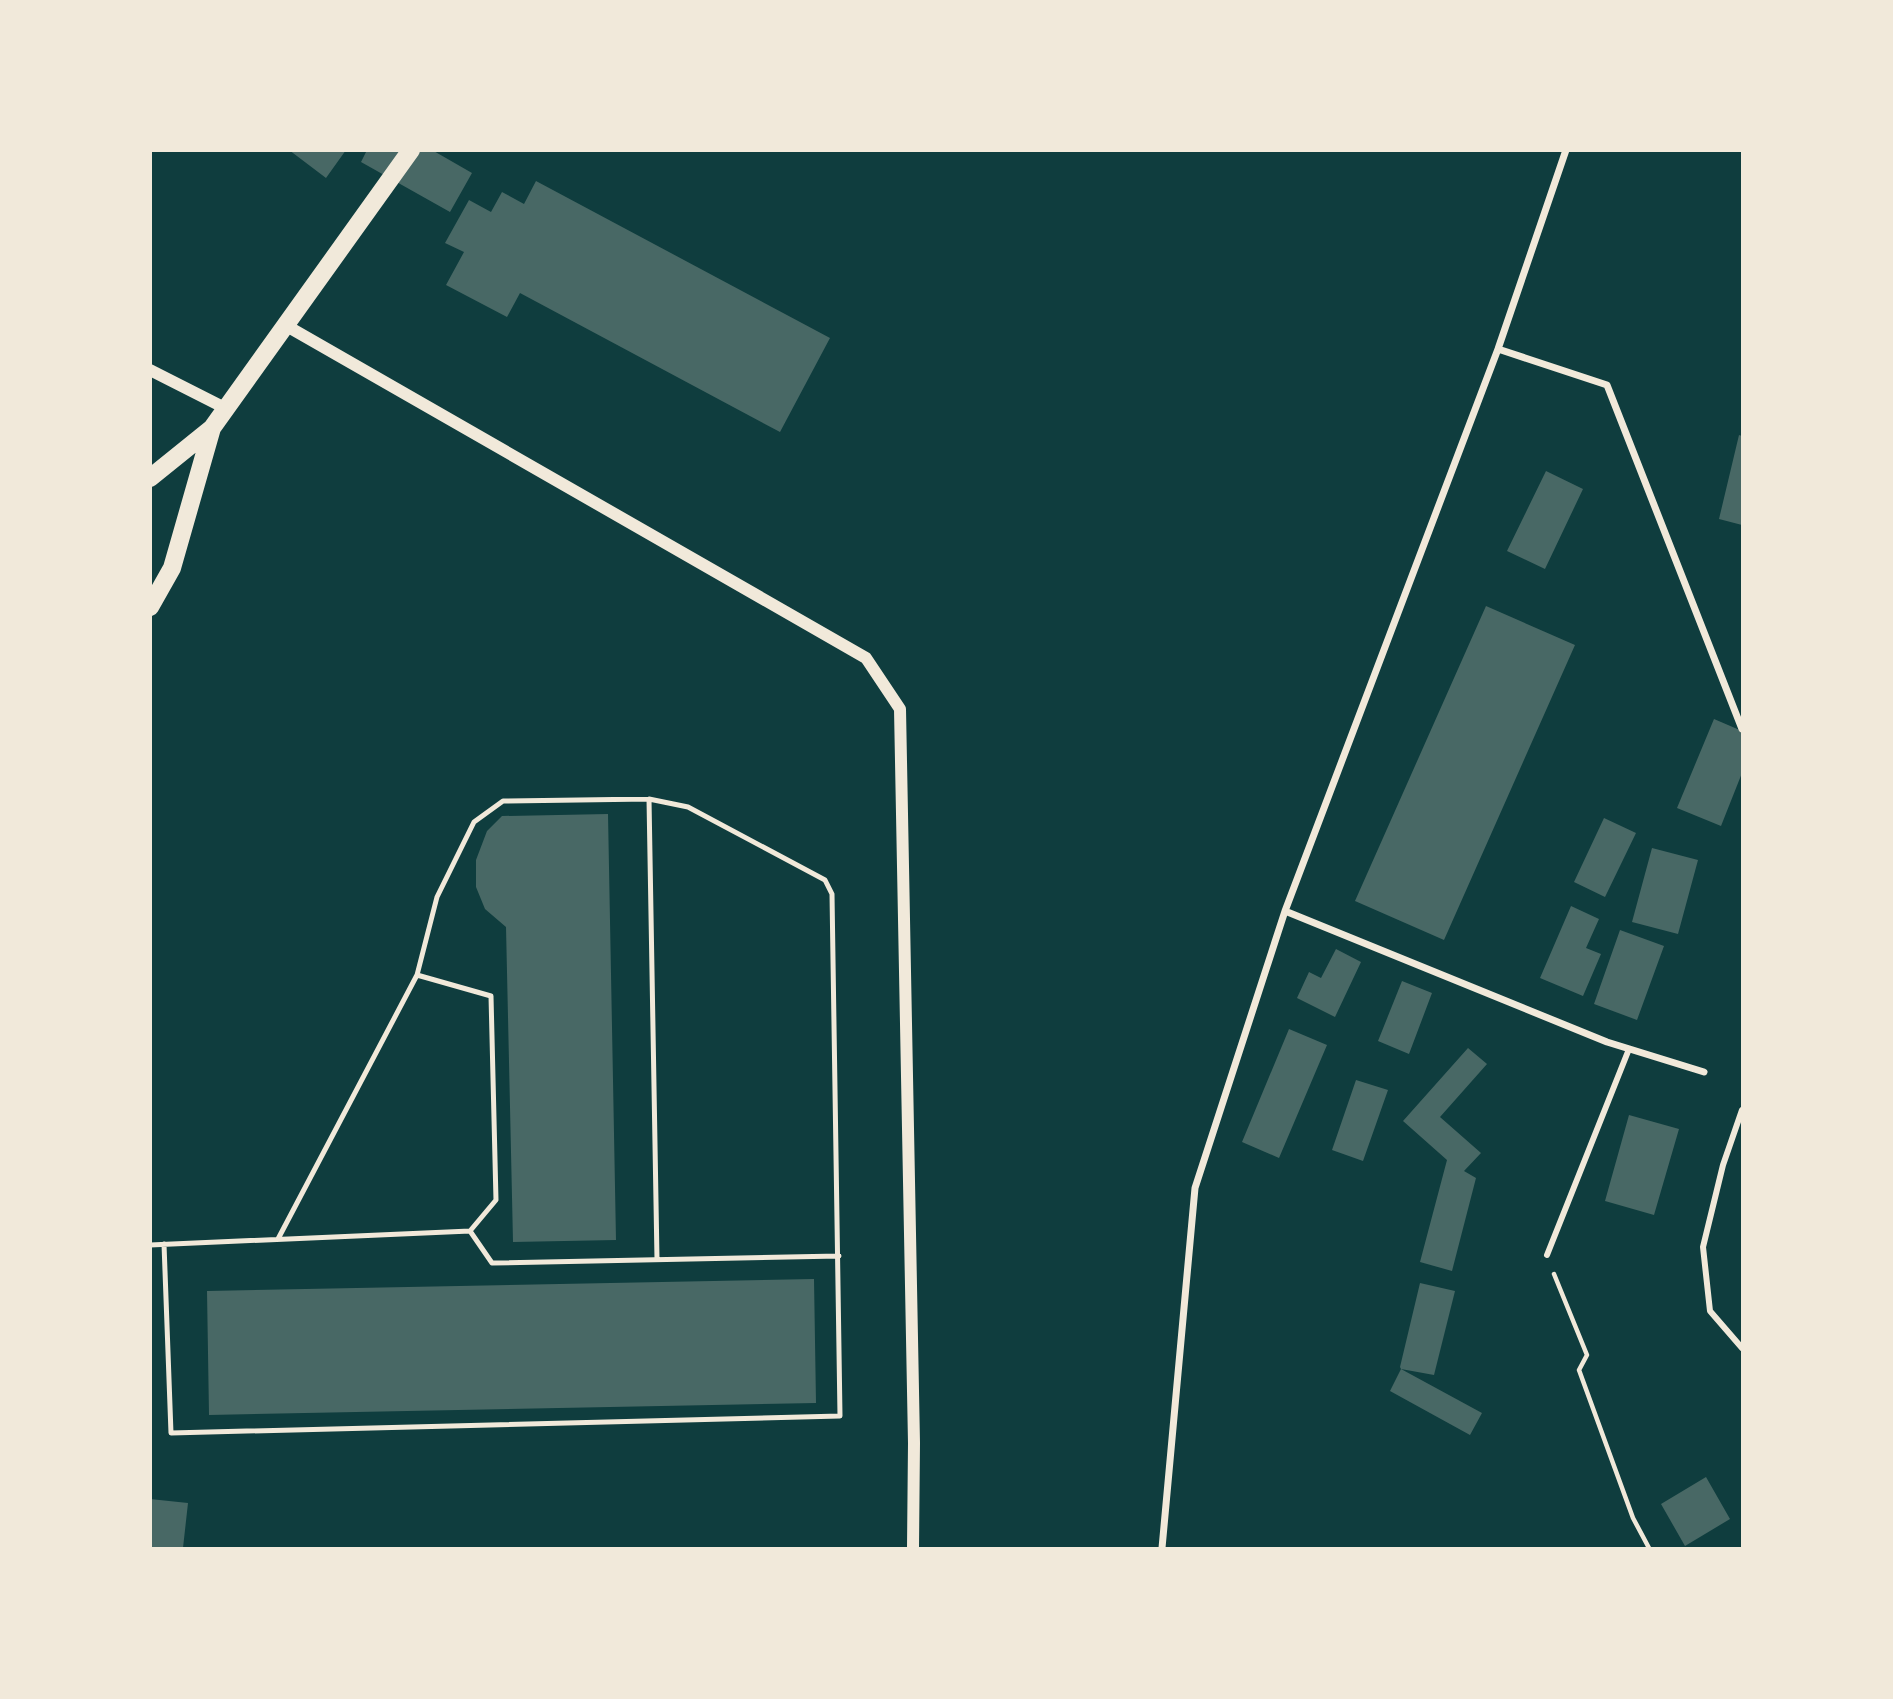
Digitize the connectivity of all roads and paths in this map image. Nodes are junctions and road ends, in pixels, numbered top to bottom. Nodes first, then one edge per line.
1 (411, 150) edge
2 (1566, 150) edge
3 (285, 325) junction
4 (1498, 349) junction
5 (150, 370) edge
6 (225, 408) junction
7 (212, 428) junction
8 (150, 478) edge
9 (150, 607) edge
10 (1742, 729) edge
11 (649, 799) junction
12 (1285, 911) junction
13 (417, 975) junction
14 (1629, 1049) junction
15 (1704, 1072) dead end
16 (1742, 1110) edge
17 (470, 1231) junction
18 (278, 1239) junction
19 (164, 1244) junction
20 (150, 1245) edge
21 (1547, 1255) joint
22 (839, 1256) junction
23 (657, 1259) junction
24 (1742, 1348) edge
25 (913, 1549) edge
26 (1162, 1549) edge
27 (1649, 1549) edge

1 - 3 main road
2 - 4 street
3 - 6 main road
3 - 25 street
4 - 10 street
4 - 12 street
5 - 6 street
6 - 7 main road
7 - 8 main road
7 - 9 main road
11 - 13 lane
11 - 22 lane
11 - 23 lane
12 - 14 street
12 - 26 street
13 - 17 lane
13 - 18 lane
14 - 15 street
14 - 21 street
16 - 24 street
17 - 18 lane
17 - 23 lane
18 - 19 lane
19 - 20 lane
19 - 22 lane
21 - 27 path
22 - 23 lane

